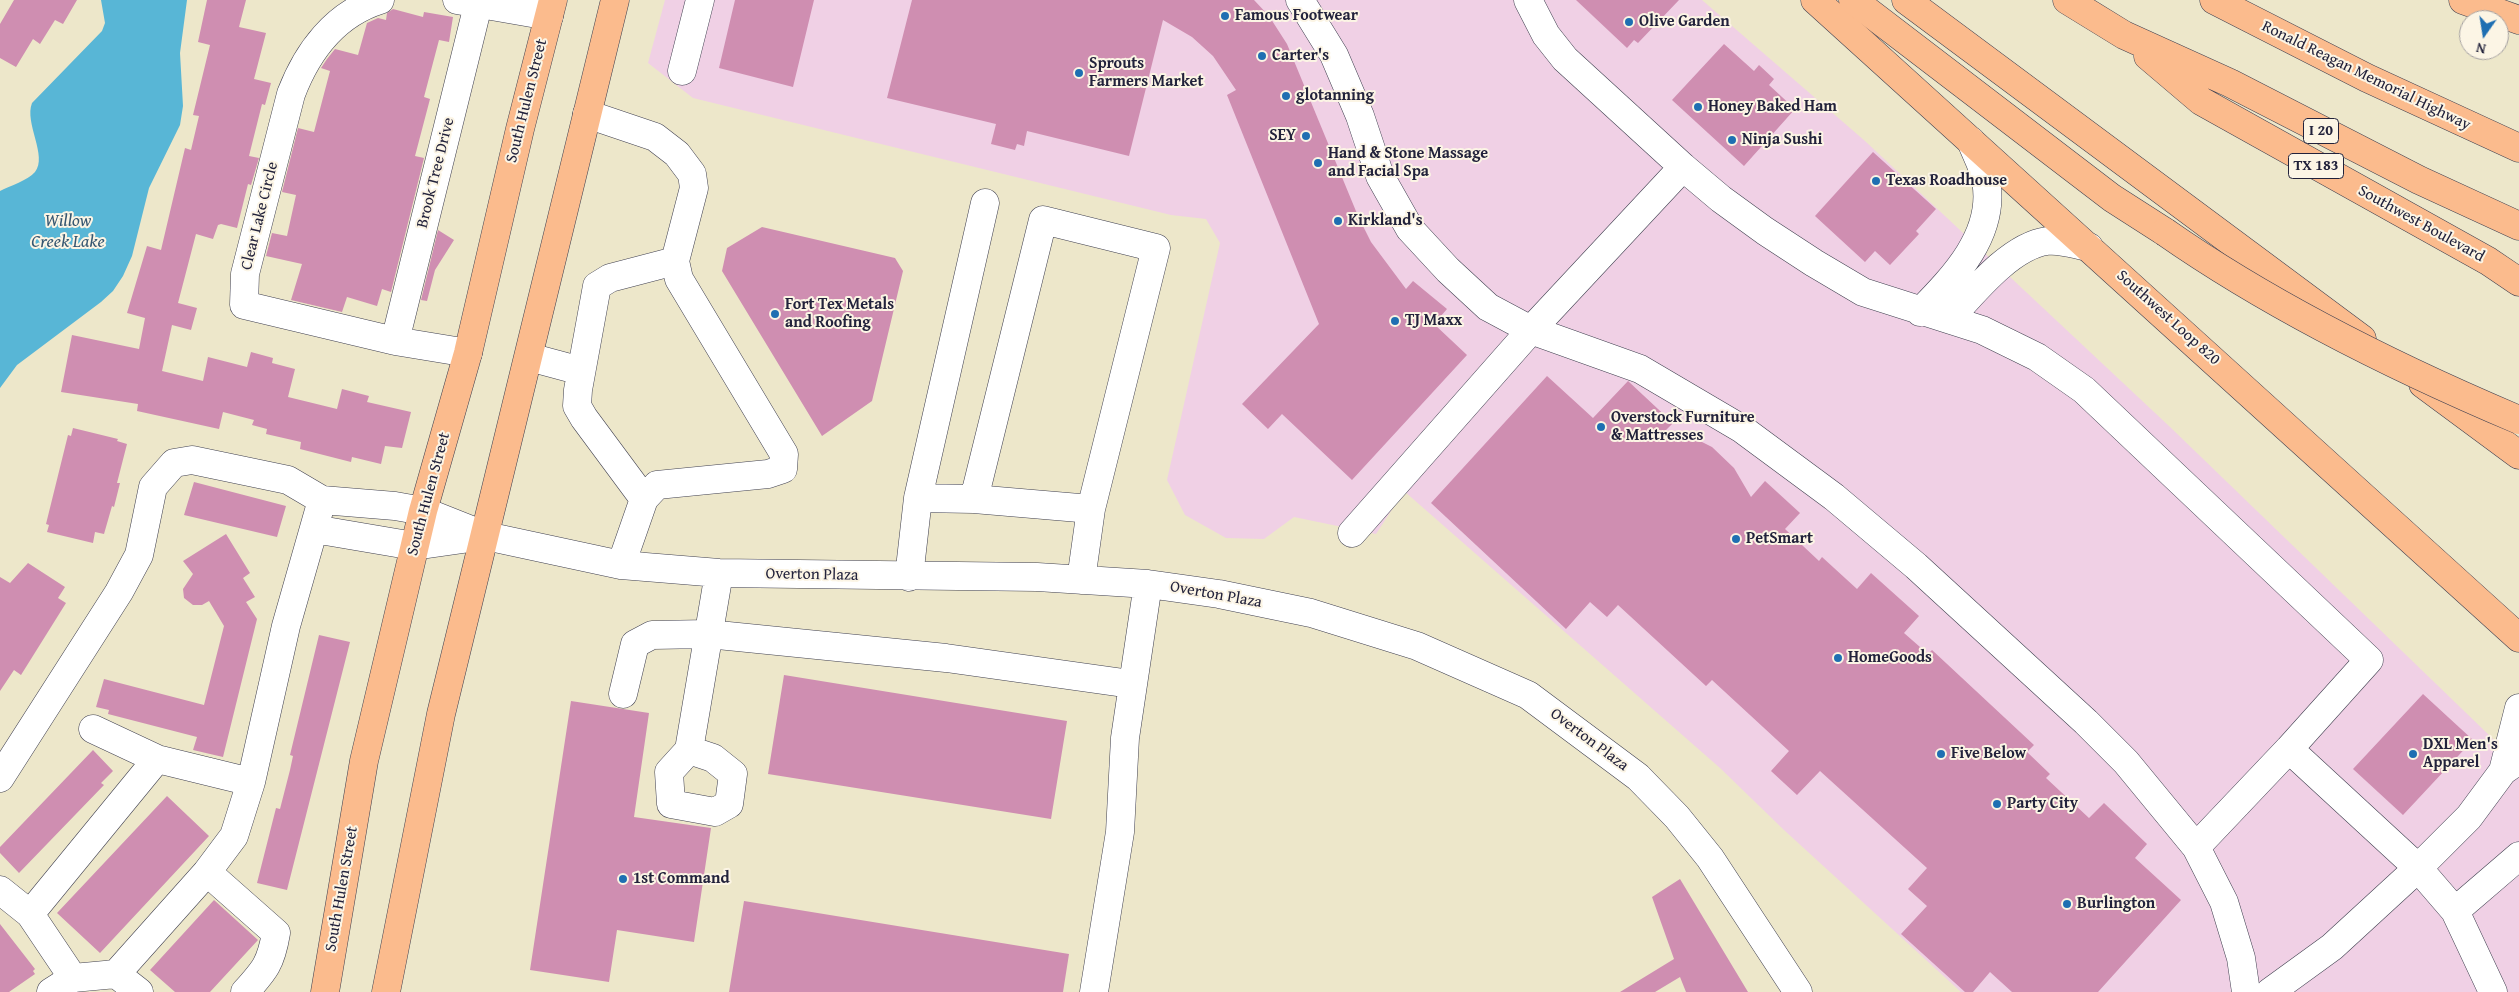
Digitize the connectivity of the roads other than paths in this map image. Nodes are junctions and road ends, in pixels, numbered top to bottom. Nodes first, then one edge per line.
1 (380, 0) edge
2 (615, 0) edge
3 (700, 0) edge
4 (1300, 0) edge
5 (1528, 0) edge
6 (1815, 0) edge
7 (1854, 0) edge
8 (1906, 0) edge
9 (2067, 0) edge
10 (2214, 0) edge
11 (2463, 0) edge
12 (467, 2) edge
13 (551, 8) edge
14 (2519, 20) edge
15 (2124, 35) junction
16 (682, 71) dead end
17 (587, 114) junction
18 (1971, 142) junction
19 (2519, 148) edge
20 (1683, 167) junction
21 (986, 203) dead end
22 (2519, 226) edge
23 (2090, 247) junction
24 (676, 262) junction
25 (2519, 282) edge
26 (1920, 312) junction
27 (1949, 319) junction
28 (1531, 330) junction
29 (395, 341) junction
30 (468, 353) junction
31 (529, 357) junction
32 (582, 371) junction
33 (2519, 420) edge
34 (2519, 455) edge
35 (918, 498) junction
36 (644, 499) junction
37 (322, 500) junction
38 (974, 500) junction
39 (1091, 509) junction
40 (423, 510) junction
41 (314, 529) junction
42 (1352, 533) dead end
43 (486, 536) junction
44 (414, 546) junction
45 (621, 566) junction
46 (719, 573) junction
47 (909, 577) junction
48 (1081, 580) junction
49 (1148, 584) junction
50 (708, 634) junction
51 (2519, 638) edge
52 (1131, 684) junction
53 (623, 694) dead end
54 (2519, 708) edge
55 (93, 729) dead end
56 (2290, 749) junction
57 (689, 750) dead end
58 (157, 759) junction
59 (2511, 765) edge
60 (0, 778) edge
61 (251, 782) junction
62 (2196, 847) junction
63 (2519, 856) edge
64 (2418, 868) junction
65 (207, 872) junction
66 (0, 890) edge
67 (2455, 911) junction
68 (30, 914) junction
69 (116, 974) junction
70 (62, 985) edge
71 (139, 992) edge
72 (245, 992) edge
73 (325, 992) edge
74 (386, 992) edge
75 (1094, 992) edge
76 (1798, 992) edge
77 (2246, 992) edge
78 (2270, 992) edge
79 (2493, 992) edge

1 - 29 street, Clear Lake Circle
2 - 17 main road
3 - 16 street
4 - 28 street
5 - 20 street
6 - 18 main road, Southwest Loop 820
7 - 33 main road, bridge
8 - 34 main road
9 - 15 main road, I 20
10 - 19 main road, Ronald Reagan Memorial Highway
11 - 14 main road
12 - 13 street
12 - 29 street, Brook Tree Drive
13 - 30 main road, South Hulen Street
15 - 22 main road, I 20
15 - 25 main road, Southwest Boulevard / TX 183
17 - 24 street
17 - 31 main road
18 - 23 main road, Southwest Loop 820
18 - 26 street
20 - 26 street
20 - 28 street
21 - 35 street
23 - 27 street
23 - 51 main road, Southwest Loop 820
24 - 32 street
24 - 36 street
26 - 27 street
27 - 56 street
28 - 42 street
28 - 62 street
29 - 30 street, Clear Lake Circle
30 - 40 main road, South Hulen Street
31 - 32 street
31 - 43 main road
32 - 36 street
35 - 38 street
35 - 47 street
36 - 45 street
37 - 40 street
37 - 41 street
37 - 60 street
38 - 39 street
38 - 39 street
39 - 48 street
40 - 43 street
40 - 44 main road, South Hulen Street
41 - 44 street
41 - 61 street
43 - 44 street
43 - 45 street, Overton Plaza
43 - 74 main road
44 - 73 main road, South Hulen Street
45 - 46 street, Overton Plaza
46 - 47 street, Overton Plaza
46 - 50 street
47 - 48 street, Overton Plaza
48 - 49 street, Overton Plaza
49 - 52 street
49 - 76 street, Overton Plaza
50 - 52 street
50 - 53 street
50 - 57 street
52 - 75 street
54 - 59 street
55 - 58 street
56 - 62 street
56 - 64 street
58 - 61 street
58 - 68 street
59 - 64 street
61 - 65 street
62 - 77 street
63 - 67 street
64 - 67 street
64 - 78 street
65 - 69 street
65 - 72 street
66 - 68 street
67 - 79 street
68 - 70 street
69 - 70 street
69 - 71 street

